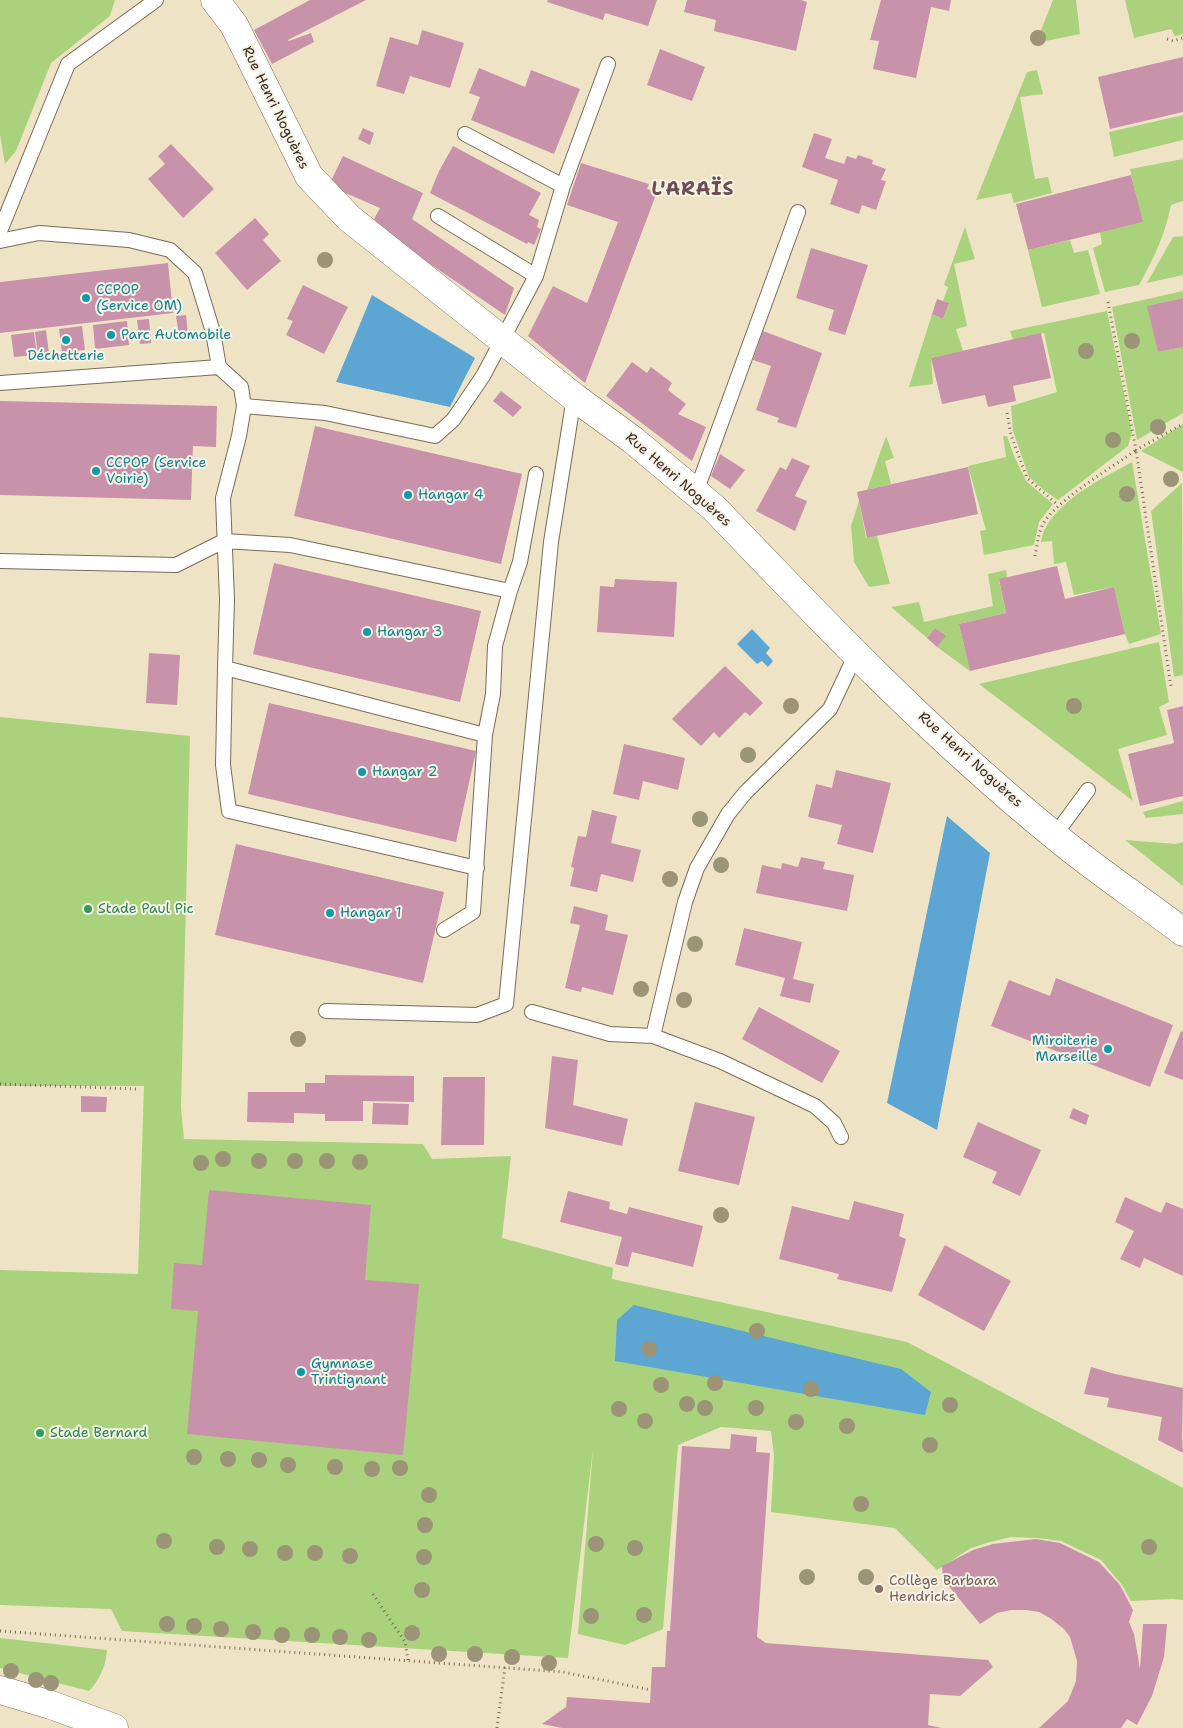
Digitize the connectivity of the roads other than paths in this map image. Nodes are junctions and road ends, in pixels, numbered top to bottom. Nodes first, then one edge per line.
1 (156, 0) edge
2 (215, 0) edge
3 (608, 64) dead end
4 (465, 134) dead end
5 (563, 186) junction
6 (798, 212) dead end
7 (438, 216) dead end
8 (0, 231) edge
9 (0, 241) edge
10 (536, 276) junction
11 (503, 340) junction
12 (219, 367) junction
13 (0, 383) edge
14 (574, 398) junction
15 (244, 406) junction
16 (536, 474) dead end
17 (696, 492) junction
18 (224, 542) junction
19 (0, 561) edge
20 (510, 591) junction
21 (856, 654) junction
22 (225, 668) junction
23 (486, 735) junction
24 (1088, 790) dead end
25 (1056, 837) junction
26 (477, 868) junction
27 (444, 930) dead end
28 (1183, 932) edge
29 (326, 1011) dead end
30 (532, 1012) dead end
31 (653, 1036) junction
32 (841, 1137) dead end
33 (0, 1690) edge
34 (114, 1728) edge

1 - 8 lane
2 - 11 street, Rue Henri Noguères
3 - 5 lane
4 - 5 lane
5 - 10 lane
6 - 17 lane
7 - 10 lane
9 - 12 lane
10 - 11 lane
11 - 14 street, Rue Henri Noguères
11 - 15 lane
12 - 13 lane
12 - 15 lane
14 - 17 street, Rue Henri Noguères
14 - 29 lane
15 - 18 lane
16 - 20 lane
17 - 21 street, Rue Henri Noguères
18 - 19 lane
18 - 20 lane
18 - 22 lane
20 - 23 lane
21 - 25 street, Rue Henri Noguères
21 - 31 lane
22 - 23 lane
22 - 26 lane
23 - 26 lane
24 - 25 lane
25 - 28 street, Rue Henri Noguères
26 - 27 lane
30 - 31 lane
31 - 32 lane
33 - 34 street

